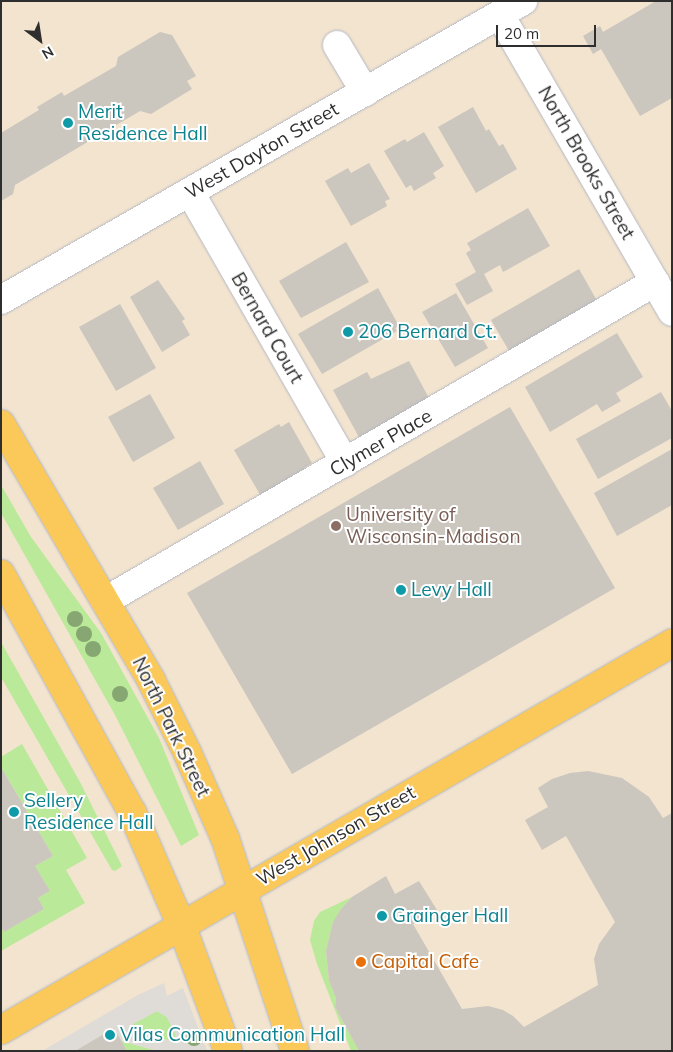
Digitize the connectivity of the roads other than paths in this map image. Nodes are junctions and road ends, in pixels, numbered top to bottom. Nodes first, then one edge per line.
1 (523, 1) edge
2 (500, 15) junction
3 (337, 45) dead end
4 (365, 92) junction
5 (190, 192) junction
6 (655, 282) junction
7 (1, 300) edge
8 (672, 312) edge
9 (1, 424) edge
10 (345, 463) junction
11 (1, 574) edge
12 (105, 601) junction
13 (672, 643) edge
14 (243, 890) junction
15 (182, 927) junction
16 (1, 1030) edge
17 (228, 1051) edge
18 (295, 1051) edge

1 - 2 street, West Dayton Street
2 - 4 street, West Dayton Street
2 - 6 street, North Brooks Street
3 - 4 street
4 - 5 street, West Dayton Street
5 - 7 street, West Dayton Street
5 - 10 street, Bernard Court
6 - 8 street, North Brooks Street
6 - 10 street, Clymer Place
9 - 12 main road, North Park Street
10 - 12 street, Clymer Place
11 - 15 main road
12 - 14 main road, North Park Street
13 - 14 main road, West Johnson Street
14 - 15 main road, West Johnson Street
14 - 18 main road, North Park Street
15 - 16 main road, West Johnson Street
15 - 17 main road

